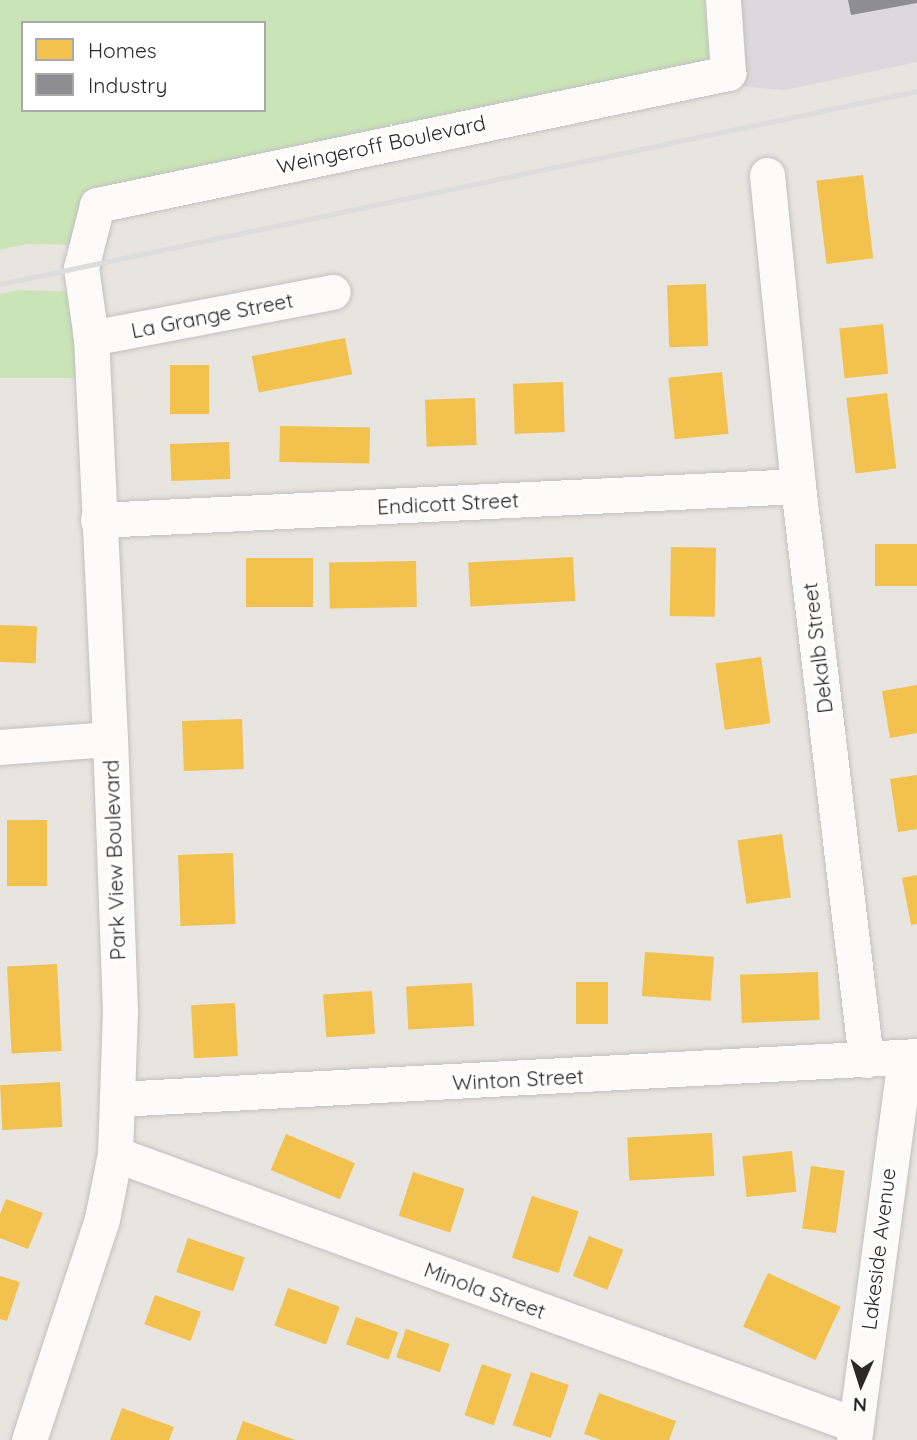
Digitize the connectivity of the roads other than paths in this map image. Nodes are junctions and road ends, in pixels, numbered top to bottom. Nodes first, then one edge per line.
1 (723, 0) edge
2 (767, 175) dead end
3 (81, 268) joint
4 (332, 292) dead end
5 (91, 338) junction
6 (798, 485) junction
7 (98, 520) junction
8 (110, 739) junction
9 (0, 747) edge
10 (911, 1057) edge
11 (866, 1060) junction
12 (118, 1099) junction
13 (115, 1154) junction
14 (855, 1433) edge
15 (29, 1440) edge

1 - 3 street, Weingeroff Boulevard
2 - 6 street, Dekalb Street
3 - 5 street, Park View Boulevard
4 - 5 street, La Grange Street
5 - 7 street, Park View Boulevard
6 - 7 street, Endicott Street
6 - 11 street, Dekalb Street
7 - 8 street, Park View Boulevard
8 - 9 street
8 - 12 street, Park View Boulevard
10 - 11 street, Winton Street
10 - 14 street, Lakeside Avenue
11 - 12 street, Winton Street
12 - 13 street, Park View Boulevard
13 - 14 street, Minola Street
13 - 15 street, Park View Boulevard

